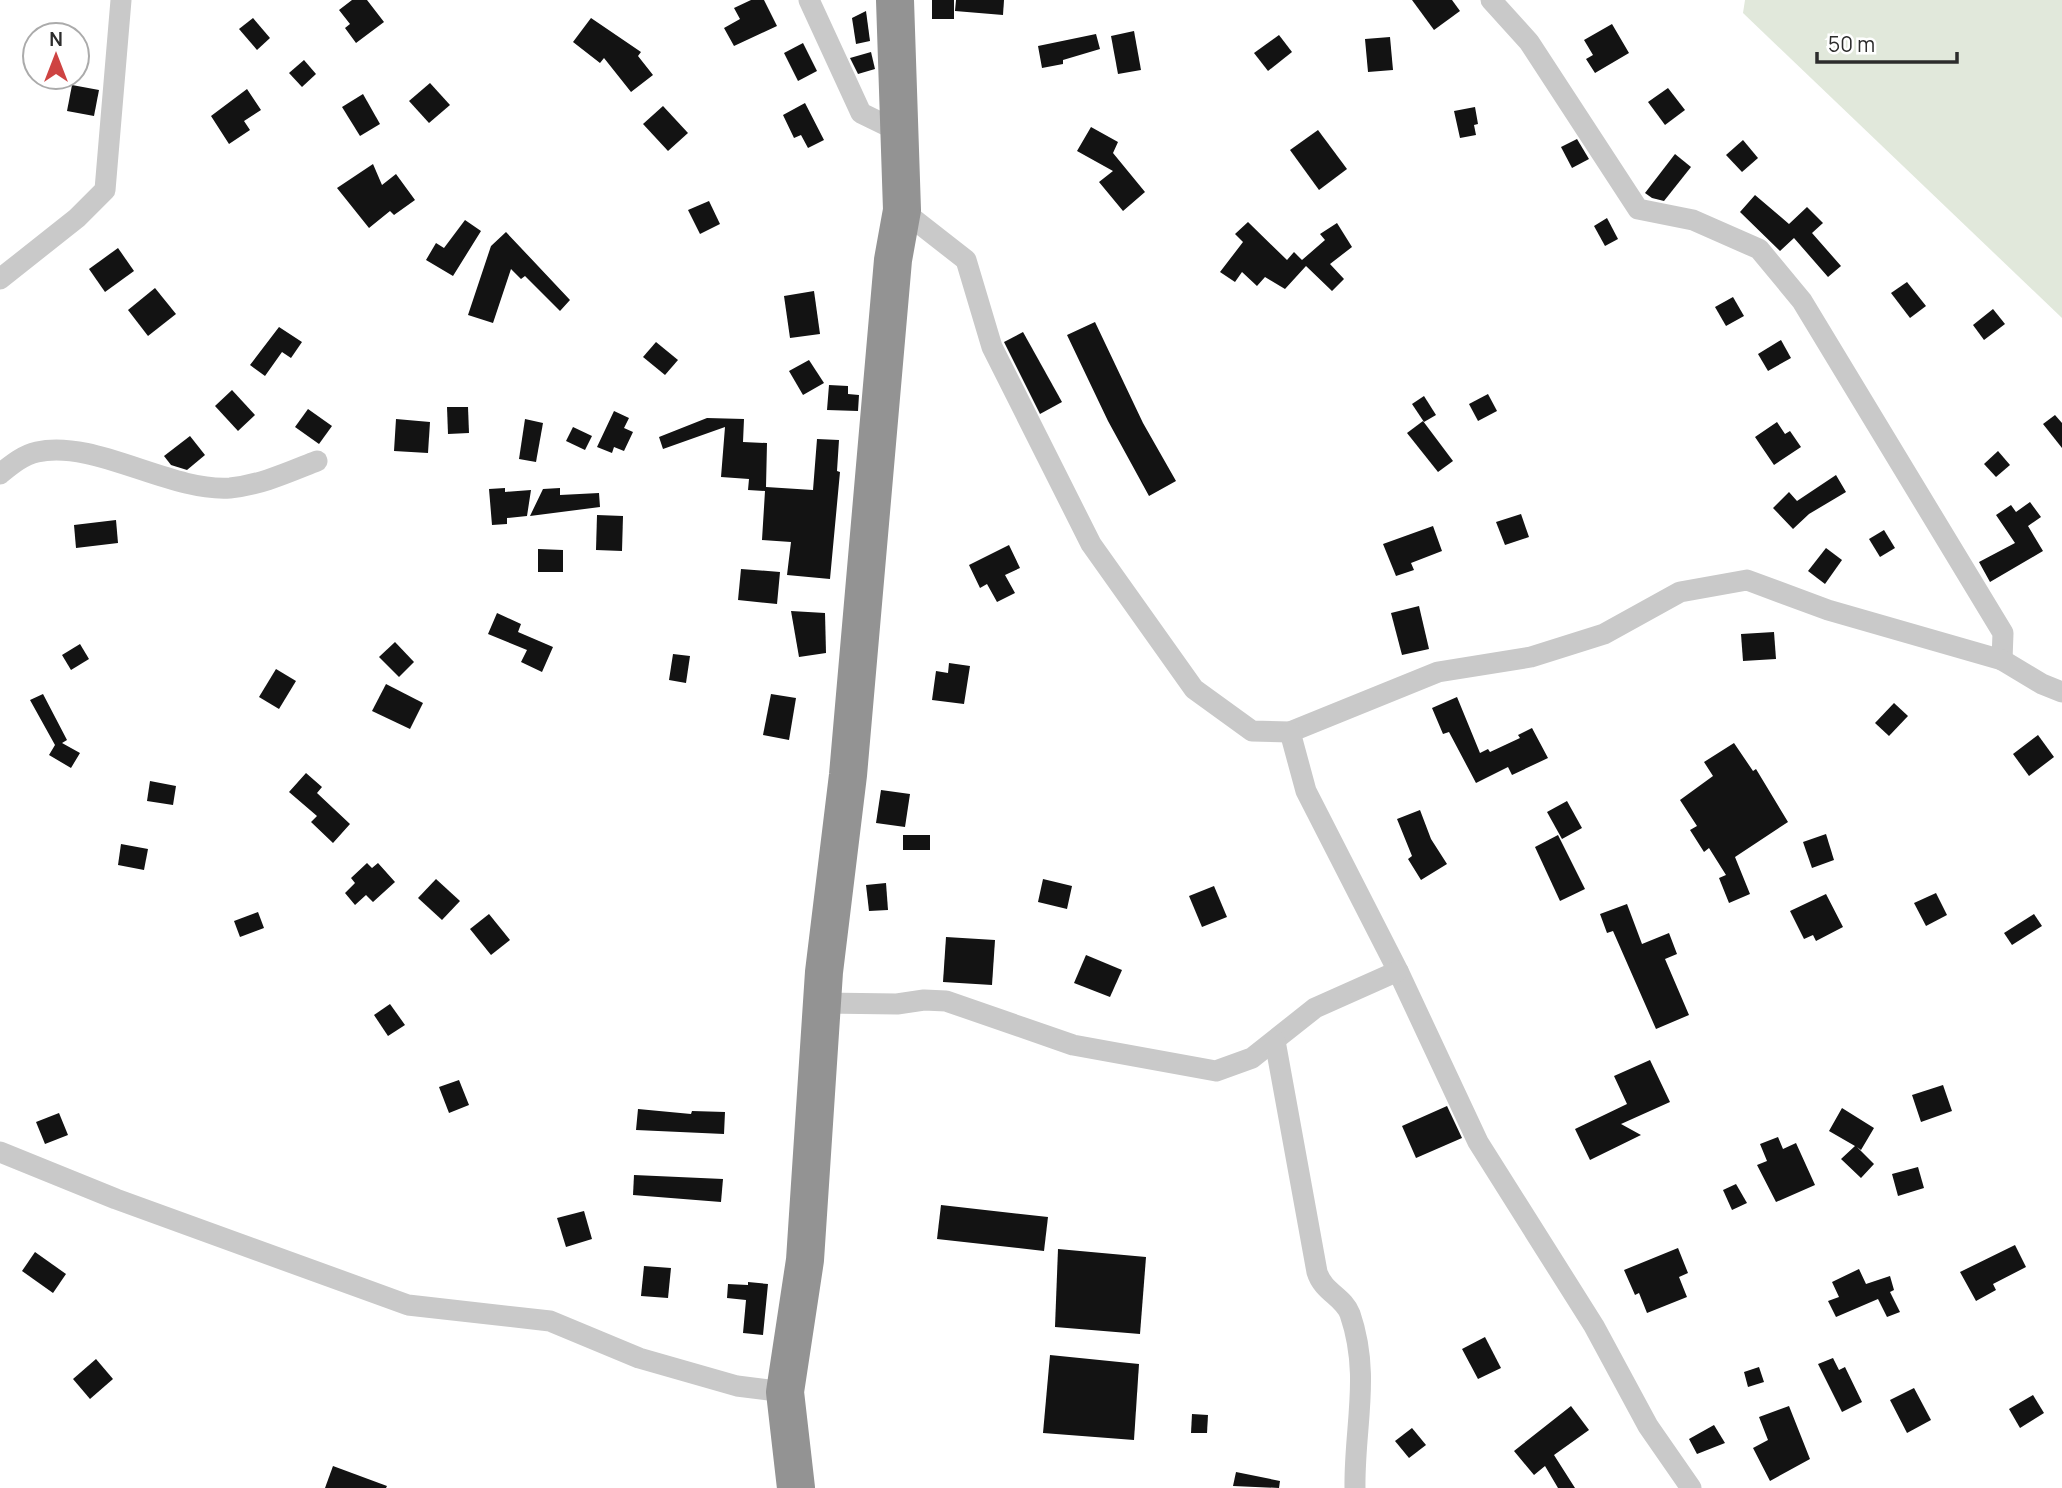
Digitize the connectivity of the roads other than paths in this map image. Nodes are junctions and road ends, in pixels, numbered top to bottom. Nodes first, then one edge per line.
1 (121, 0) edge
2 (809, 0) edge
3 (895, 0) edge
4 (1491, 0) edge
5 (898, 131) junction
6 (902, 210) junction
7 (0, 279) edge
8 (317, 461) dead end
9 (0, 474) edge
10 (2002, 660) junction
11 (2062, 692) edge
12 (1290, 732) junction
13 (1398, 971) junction
14 (824, 1003) junction
15 (1275, 1041) junction
16 (0, 1152) edge
17 (785, 1392) junction
18 (796, 1488) edge
19 (1355, 1488) edge
20 (1691, 1488) edge

1 - 7 street
2 - 5 street
3 - 5 highway
4 - 10 street
5 - 6 highway
6 - 12 street
6 - 14 highway
8 - 9 street
10 - 11 street
10 - 12 street
12 - 13 street
13 - 15 street
13 - 20 street
14 - 15 street
14 - 17 highway
15 - 19 street
16 - 17 street
17 - 18 highway

